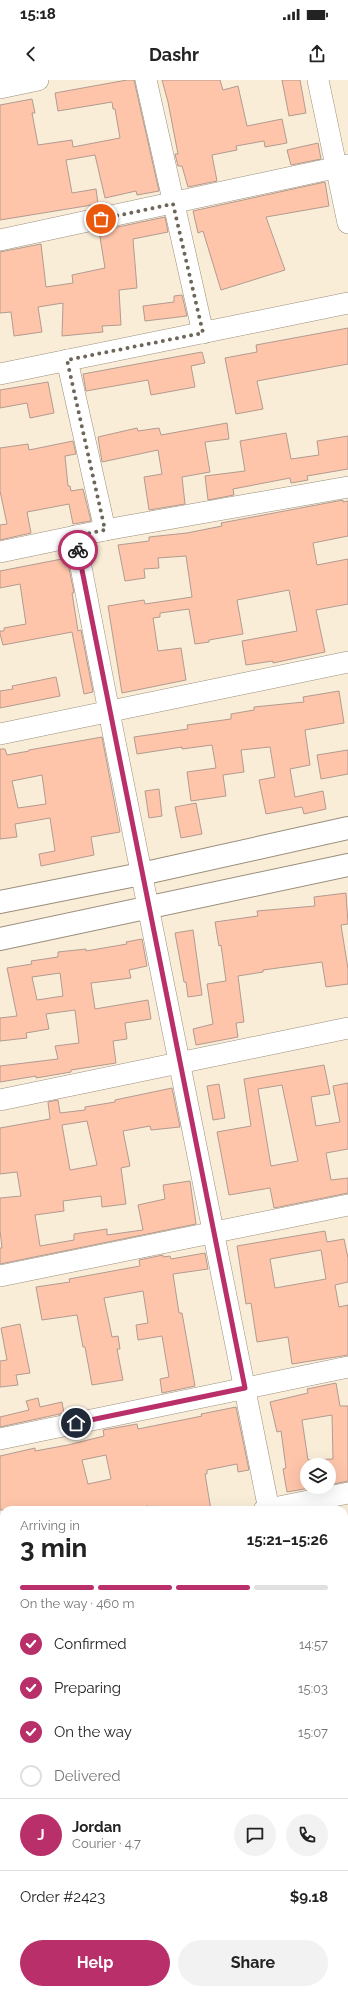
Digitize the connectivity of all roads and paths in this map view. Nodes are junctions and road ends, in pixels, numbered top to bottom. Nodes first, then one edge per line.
1 (38, 80) edge
2 (146, 80) edge
3 (318, 80) edge
4 (0, 88) edge
5 (342, 167) edge
6 (173, 204) junction
7 (348, 223) edge
8 (0, 240) edge
9 (348, 303) edge
10 (203, 333) junction
11 (67, 360) junction
12 (0, 374) edge
13 (348, 487) edge
14 (105, 530) junction
15 (75, 536) junction
16 (0, 552) edge
17 (348, 662) edge
18 (109, 712) junction
19 (0, 734) edge
20 (348, 828) edge
21 (348, 865) edge
22 (141, 874) junction
23 (0, 902) edge
24 (148, 906) junction
25 (0, 938) edge
26 (348, 1028) edge
27 (179, 1062) junction
28 (0, 1100) edge
29 (348, 1205) edge
30 (214, 1233) junction
31 (0, 1276) edge
32 (348, 1367) edge
33 (245, 1388) junction
34 (0, 1439) edge
35 (348, 1493) edge
36 (267, 1506) edge
37 (287, 1506) edge

1 - 4 street
2 - 6 street
3 - 5 street
5 - 6 street
5 - 7 street
6 - 8 street
6 - 10 street
9 - 10 street
10 - 11 street
11 - 12 street
11 - 14 street
13 - 14 street
14 - 15 street
15 - 16 street
15 - 18 street
17 - 18 street
18 - 19 street
18 - 22 street
20 - 22 main road
21 - 24 main road
22 - 23 main road
22 - 24 street
24 - 25 main road
24 - 27 street
26 - 27 street
27 - 28 street
27 - 30 street
29 - 30 street
30 - 31 street
30 - 33 street
32 - 33 street
33 - 34 street
33 - 36 street
35 - 37 street

